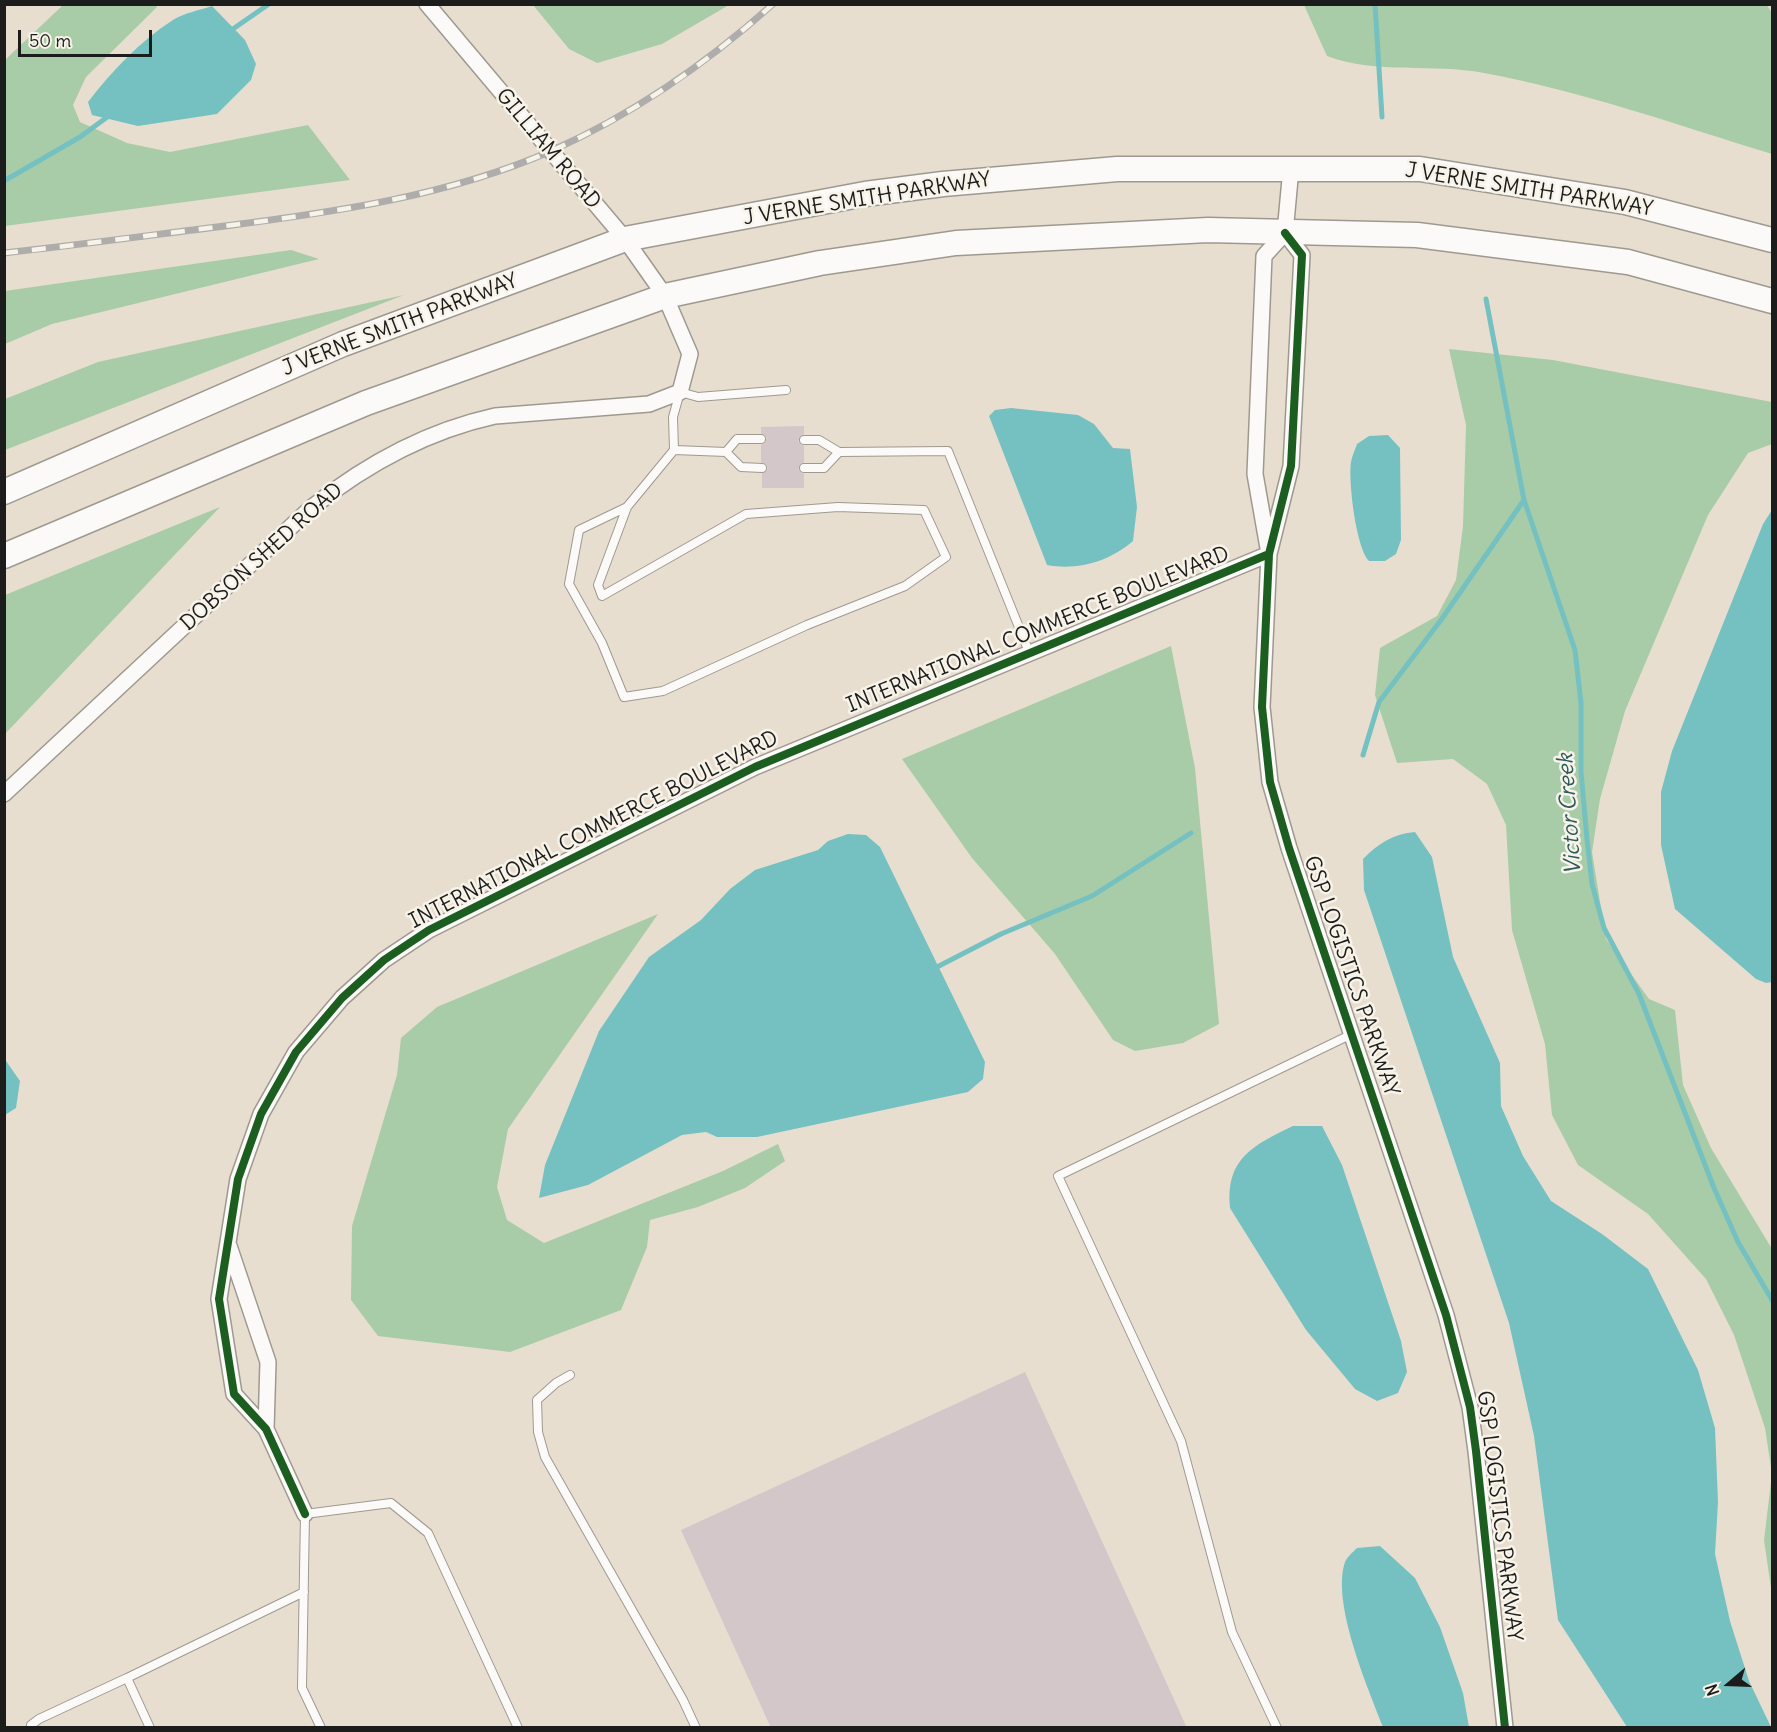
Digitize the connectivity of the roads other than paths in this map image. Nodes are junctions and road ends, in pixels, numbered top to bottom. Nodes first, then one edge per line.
1 (427, 4) edge
2 (1291, 168) junction
3 (1285, 233) junction
4 (624, 239) junction
5 (1773, 240) edge
6 (665, 296) junction
7 (1773, 301) edge
8 (786, 390) dead end
9 (680, 392) junction
10 (761, 439) dead end
11 (804, 440) dead end
12 (674, 450) junction
13 (726, 452) junction
14 (839, 452) junction
15 (762, 468) dead end
16 (804, 468) dead end
17 (4, 492) edge
18 (627, 507) junction
19 (1269, 554) junction
20 (4, 556) edge
21 (1029, 652) junction
22 (4, 794) edge
23 (1352, 1034) junction
24 (227, 1241) junction
25 (570, 1375) dead end
26 (266, 1429) junction
27 (305, 1514) junction
28 (304, 1592) junction
29 (127, 1678) junction
30 (32, 1728) edge
31 (150, 1728) edge
32 (321, 1728) edge
33 (518, 1728) edge
34 (696, 1728) edge
35 (1277, 1728) edge
36 (1506, 1728) edge

1 - 4 street, GILLIAM ROAD
2 - 3 street
2 - 4 main road, J VERNE SMITH PARKWAY
2 - 5 main road, J VERNE SMITH PARKWAY
3 - 6 main road
3 - 7 main road
3 - 19 street, GSP LOGISTICS PARKWAY
3 - 19 street, GSP LOGISTICS PARKWAY
4 - 6 street, GILLIAM ROAD
4 - 17 main road, J VERNE SMITH PARKWAY
6 - 9 street
6 - 20 main road
8 - 9 lane
9 - 12 lane
9 - 22 street, DOBSON SHED ROAD
10 - 13 lane
11 - 14 lane
12 - 13 lane
12 - 18 lane
13 - 15 lane
14 - 16 lane
14 - 21 lane
18 - 18 lane
19 - 21 street, INTERNATIONAL COMMERCE BOULEVARD
19 - 23 street, GSP LOGISTICS PARKWAY
21 - 24 street, INTERNATIONAL COMMERCE BOULEVARD
23 - 35 lane
23 - 36 street, GSP LOGISTICS PARKWAY
24 - 26 street, INTERNATIONAL COMMERCE BOULEVARD
24 - 26 street, INTERNATIONAL COMMERCE BOULEVARD
25 - 34 lane
26 - 27 street, INTERNATIONAL COMMERCE BOULEVARD
27 - 28 lane
27 - 33 lane
28 - 29 lane
28 - 32 lane
29 - 30 lane
29 - 31 lane

